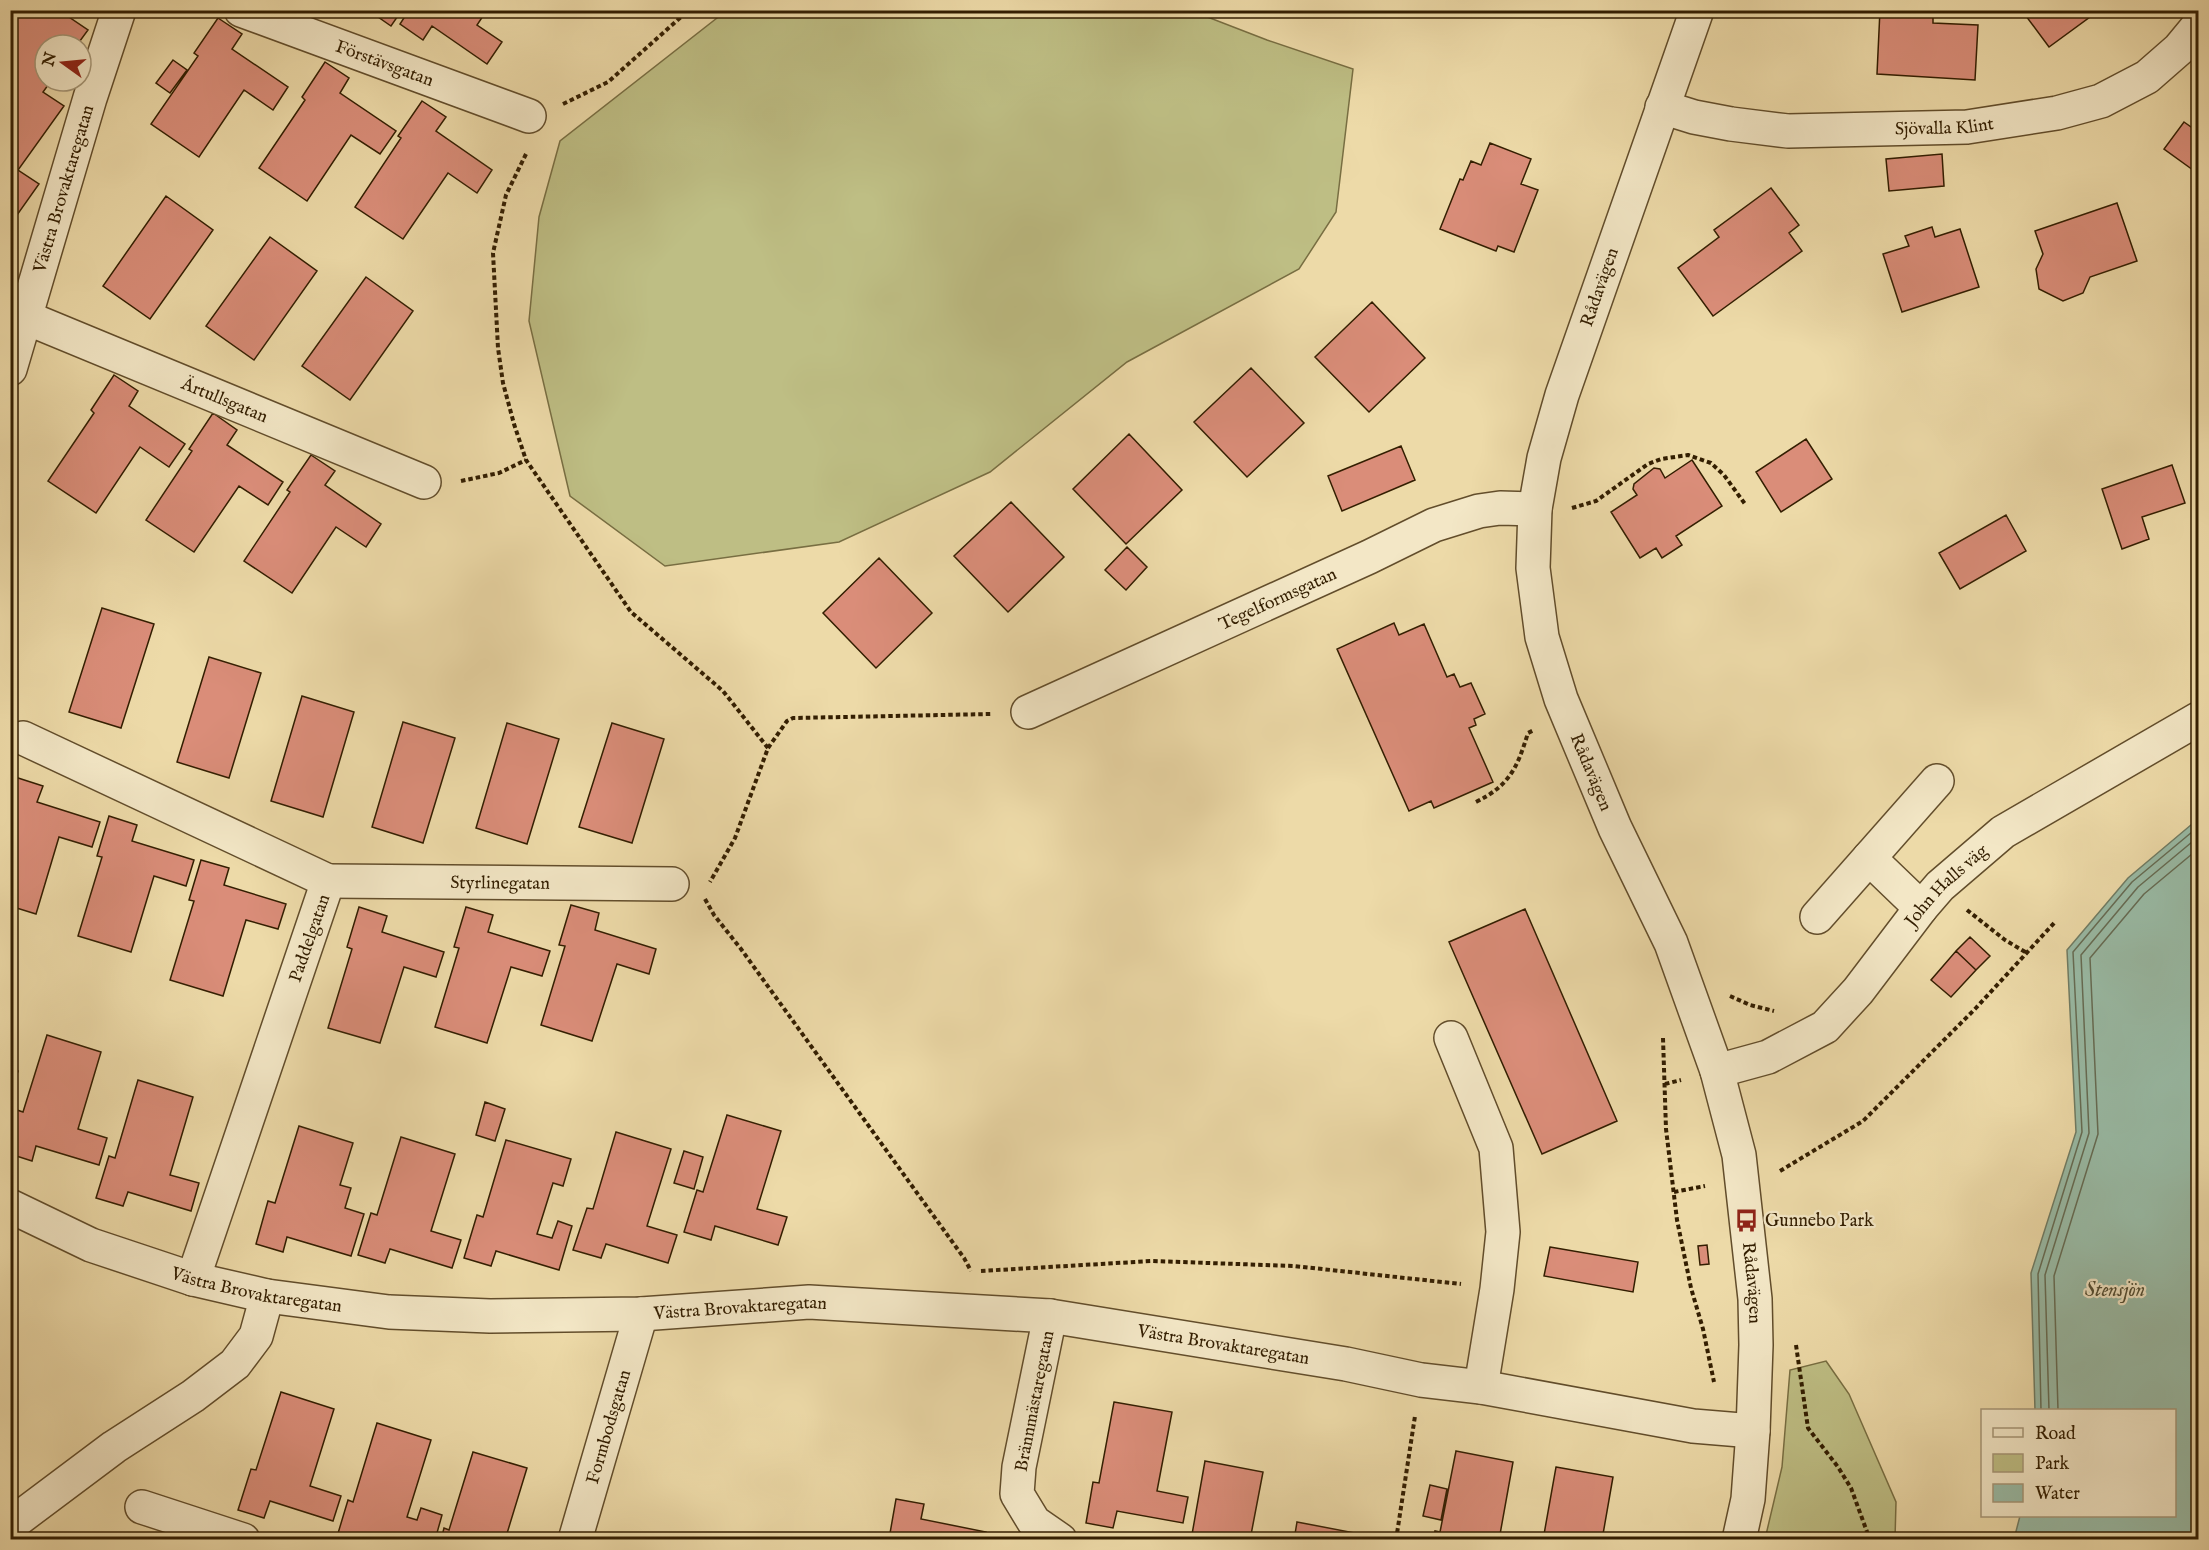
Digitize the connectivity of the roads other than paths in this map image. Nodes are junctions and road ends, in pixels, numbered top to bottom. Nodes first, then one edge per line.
1 (119, 10) edge
2 (241, 10) edge
3 (1697, 10) edge
4 (2199, 26) edge
5 (1662, 107) junction
6 (529, 116) road end
7 (27, 318) junction
8 (10, 369) edge
9 (424, 482) road end
10 (1549, 509) junction
11 (1028, 712) road end
12 (2199, 719) edge
13 (23, 738) dead end
14 (1937, 782) dead end
15 (1869, 858) junction
16 (328, 881) junction
17 (687, 888) road end
18 (1921, 908) junction
19 (1817, 917) dead end
20 (1451, 1038) dead end
21 (1717, 1071) junction
22 (10, 1206) edge
23 (193, 1279) junction
24 (267, 1296) junction
25 (641, 1314) junction
26 (1050, 1316) junction
27 (1481, 1388) junction
28 (1754, 1431) junction
29 (142, 1507) dead end
30 (10, 1525) edge
31 (243, 1539) edge
32 (575, 1539) edge
33 (1060, 1539) edge
34 (1739, 1539) edge

1 - 7 street, Västra Brovaktaregatan
2 - 6 street, Förstävsgatan
3 - 5 street, Rådavägen
4 - 5 street, Sjövalla Klint
5 - 10 street, Rådavägen
7 - 8 street, Västra Brovaktaregatan
7 - 9 street, Ärtullsgatan
10 - 11 street, Tegelformsgatan
10 - 21 street, Rådavägen
12 - 18 street, John Halls väg
13 - 16 street, Paddelgatan
14 - 15 street
15 - 18 street
15 - 19 street
16 - 17 street, Styrlinegatan
16 - 23 street, Paddelgatan
18 - 21 street, John Halls väg
20 - 27 street
21 - 28 street, Rådavägen
22 - 23 street, Västra Brovaktaregatan
23 - 24 street, Västra Brovaktaregatan
24 - 25 street, Västra Brovaktaregatan
24 - 30 street
25 - 26 street, Västra Brovaktaregatan
25 - 32 street, Formbodsgatan
26 - 27 street, Västra Brovaktaregatan
26 - 33 street, Brännmästaregatan
27 - 28 street, Västra Brovaktaregatan
28 - 34 street, Rådavägen
29 - 31 street

